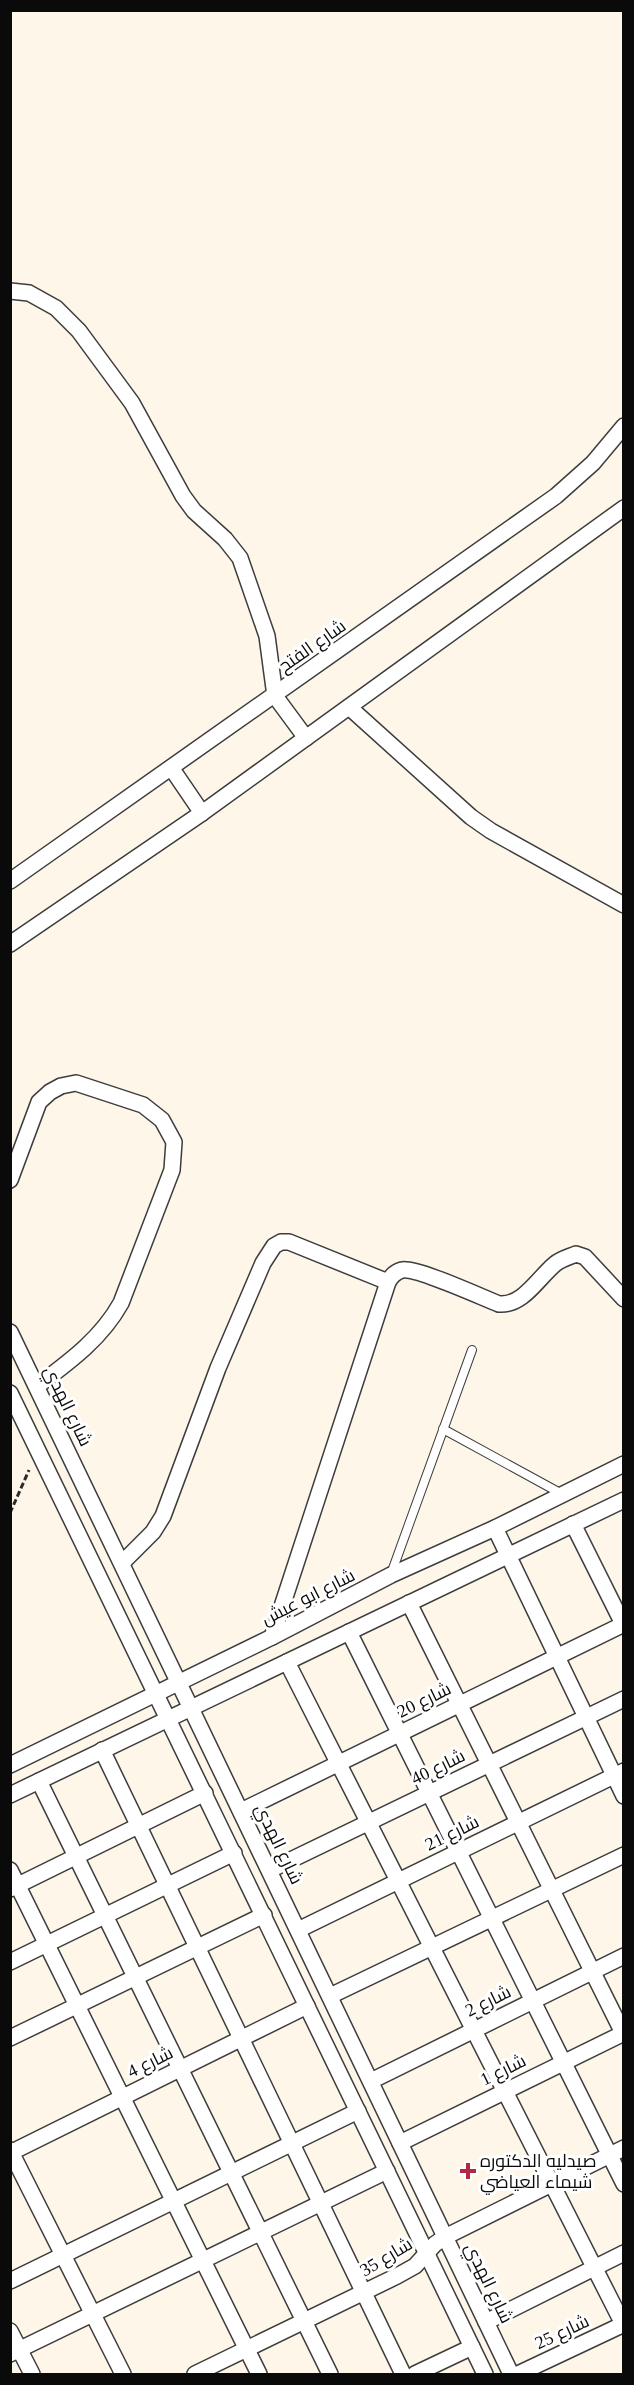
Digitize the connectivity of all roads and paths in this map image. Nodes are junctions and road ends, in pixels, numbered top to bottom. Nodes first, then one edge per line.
1 (10, 291) edge
2 (624, 426) edge
3 (624, 508) edge
4 (275, 696) junction
5 (349, 707) junction
6 (306, 738) junction
7 (172, 769) junction
8 (202, 813) junction
9 (10, 881) edge
10 (624, 905) edge
11 (13, 936) edge
12 (10, 1180) edge
13 (388, 1281) junction
14 (624, 1299) edge
15 (10, 1332) edge
16 (472, 1350) dead end
17 (37, 1386) junction
18 (10, 1393) edge
19 (443, 1429) junction
20 (38, 1449) junction
21 (624, 1464) edge
22 (562, 1494) junction
23 (624, 1500) edge
24 (10, 1512) edge
25 (573, 1524) junction
26 (495, 1528) junction
27 (509, 1555) junction
28 (122, 1563) junction
29 (390, 1575) junction
30 (409, 1603) junction
31 (623, 1625) edge
32 (349, 1632) junction
33 (272, 1637) junction
34 (557, 1657) junction
35 (287, 1662) junction
36 (180, 1683) junction
37 (157, 1694) junction
38 (624, 1699) edge
39 (459, 1705) junction
40 (192, 1708) junction
41 (586, 1717) junction
42 (169, 1718) junction
43 (400, 1733) junction
44 (102, 1750) junction
45 (339, 1763) junction
46 (489, 1764) junction
47 (10, 1766) edge
48 (619, 1774) edge
49 (39, 1781) junction
50 (205, 1793) junction
51 (429, 1793) junction
52 (10, 1795) edge
53 (624, 1796) edge
54 (241, 1811) junction
55 (369, 1822) junction
56 (518, 1823) junction
57 (138, 1826) junction
58 (459, 1852) junction
59 (234, 1853) junction
60 (624, 1855) edge
61 (76, 1857) junction
62 (10, 1870) edge
63 (270, 1870) junction
64 (398, 1881) junction
65 (167, 1885) junction
66 (14, 1887) edge
67 (551, 1890) junction
68 (264, 1915) junction
69 (105, 1916) junction
70 (492, 1918) junction
71 (298, 1930) junction
72 (47, 1944) junction
73 (197, 1947) junction
74 (432, 1947) junction
75 (624, 1956) edge
76 (10, 1962) edge
77 (592, 1972) junction
78 (135, 1977) junction
79 (330, 1996) junction
80 (532, 2001) junction
81 (77, 2005) junction
82 (308, 2006) junction
83 (474, 2030) junction
84 (623, 2034) edge
85 (10, 2037) edge
86 (241, 2039) junction
87 (563, 2063) junction
88 (180, 2069) junction
89 (370, 2080) junction
90 (505, 2091) junction
91 (123, 2097) junction
92 (358, 2111) junction
93 (291, 2143) junction
94 (400, 2143) junction
95 (624, 2148) edge
96 (11, 2152) edge
97 (609, 2155) junction
98 (387, 2171) junction
99 (231, 2173) junction
100 (552, 2184) junction
101 (624, 2184) edge
102 (174, 2201) junction
103 (321, 2204) junction
104 (261, 2233) junction
105 (445, 2237) junction
106 (624, 2253) edge
107 (428, 2254) junction
108 (63, 2255) junction
109 (203, 2261) junction
110 (594, 2268) junction
111 (10, 2281) edge
112 (363, 2293) junction
113 (93, 2314) junction
114 (304, 2322) junction
115 (486, 2322) junction
116 (623, 2325) edge
117 (10, 2331) edge
118 (472, 2347) junction
119 (247, 2349) junction
120 (15, 2352) edge
121 (32, 2374) edge
122 (123, 2374) edge
123 (195, 2374) edge
124 (259, 2374) edge
125 (330, 2374) edge
126 (403, 2374) edge
127 (416, 2374) edge
128 (485, 2374) edge
129 (511, 2374) edge
130 (518, 2374) edge

1 - 4 street
2 - 4 street, شارع الفتح
3 - 5 street
4 - 6 street
4 - 7 street, شارع الفتح
5 - 6 street
5 - 10 street
6 - 8 street
7 - 8 street
7 - 9 street, شارع الفتح
8 - 11 street
12 - 17 street
13 - 14 street
13 - 28 street
13 - 33 street
15 - 17 street, شارع الهدي
16 - 19 lane
17 - 28 street, شارع الهدي
18 - 20 street
19 - 22 lane
19 - 29 lane
20 - 24 path
20 - 37 street
21 - 22 street, شارع ابو عيش
22 - 26 street, شارع ابو عيش
23 - 25 street
25 - 27 street
25 - 31 street
26 - 27 street
26 - 29 street, شارع ابو عيش
27 - 30 street
27 - 34 street
28 - 36 street, شارع الهدي
29 - 33 street, شارع ابو عيش
30 - 32 street
30 - 39 street
31 - 34 street, شارع 20
32 - 35 street
32 - 43 street
33 - 36 street, شارع ابو عيش
34 - 39 street, شارع 20
34 - 41 street
35 - 40 street
35 - 45 street
36 - 37 street, شارع ابو عيش
36 - 40 street, شارع الهدي
37 - 42 street
37 - 47 street, شارع ابو عيش
38 - 41 street, شارع 40
39 - 43 street, شارع 20
39 - 46 street
40 - 42 street
40 - 54 street, شارع الهدي
41 - 46 street, شارع 40
41 - 48 street
42 - 44 street
42 - 50 street
43 - 45 street, شارع 20
43 - 51 street
44 - 49 street
44 - 57 street
45 - 54 street, شارع 20
45 - 55 street
46 - 51 street, شارع 40
46 - 56 street
48 - 53 street
48 - 56 street, شارع 21
49 - 52 street
49 - 61 street
50 - 57 street
50 - 59 street
51 - 55 street, شارع 40
51 - 58 street
54 - 63 street, شارع الهدي
55 - 63 street, شارع 40
55 - 64 street
56 - 58 street, شارع 21
56 - 67 street
57 - 61 street
57 - 65 street
58 - 64 street, شارع 21
58 - 70 street
59 - 65 street
59 - 68 street
60 - 67 street
61 - 66 street
61 - 69 street
62 - 66 street
63 - 71 street, شارع الهدي
64 - 71 street, شارع 21
64 - 74 street
65 - 69 street
65 - 73 street
66 - 72 street
67 - 70 street
67 - 77 street
68 - 73 street
68 - 82 street
69 - 72 street
69 - 78 street
70 - 74 street
70 - 80 street
71 - 79 street, شارع الهدي
72 - 76 street
72 - 81 street
73 - 78 street
73 - 86 street
74 - 79 street
74 - 83 street
75 - 77 street, شارع 2
77 - 80 street, شارع 2
77 - 84 street
78 - 81 street
78 - 88 street
79 - 89 street, شارع الهدي
80 - 83 street, شارع 2
80 - 87 street
81 - 85 street
81 - 91 street
82 - 86 street, شارع 4
82 - 92 street
83 - 89 street, شارع 2
83 - 90 street
84 - 87 street, شارع 1
86 - 88 street, شارع 4
86 - 93 street
87 - 90 street, شارع 1
87 - 97 street
88 - 91 street, شارع 4
88 - 99 street
89 - 94 street, شارع الهدي
90 - 94 street, شارع 1
90 - 100 street
91 - 96 street, شارع 4
91 - 102 street
92 - 93 street
92 - 98 street
93 - 99 street
93 - 103 street
94 - 105 street, شارع الهدي
95 - 97 street, شارع 35
96 - 108 street
97 - 100 street, شارع 35
97 - 101 street
98 - 103 street
98 - 107 street
99 - 102 street
99 - 104 street
100 - 105 street, شارع 35
100 - 110 street
102 - 108 street
102 - 109 street
103 - 104 street
103 - 112 street
104 - 109 street
104 - 114 street
105 - 107 street, شارع 35
105 - 115 street, شارع الهدي
106 - 110 street
107 - 112 street, شارع 35
107 - 118 street
108 - 111 street
108 - 113 street
109 - 113 street
109 - 119 street
110 - 115 street
110 - 116 street
112 - 114 street, شارع 35
112 - 126 street
113 - 120 street
113 - 122 street
114 - 119 street, شارع 35
114 - 125 street
115 - 129 street, شارع الهدي
116 - 130 street, شارع 25
117 - 120 street
118 - 127 street
118 - 128 street
119 - 123 street, شارع 35
119 - 124 street
120 - 121 street

